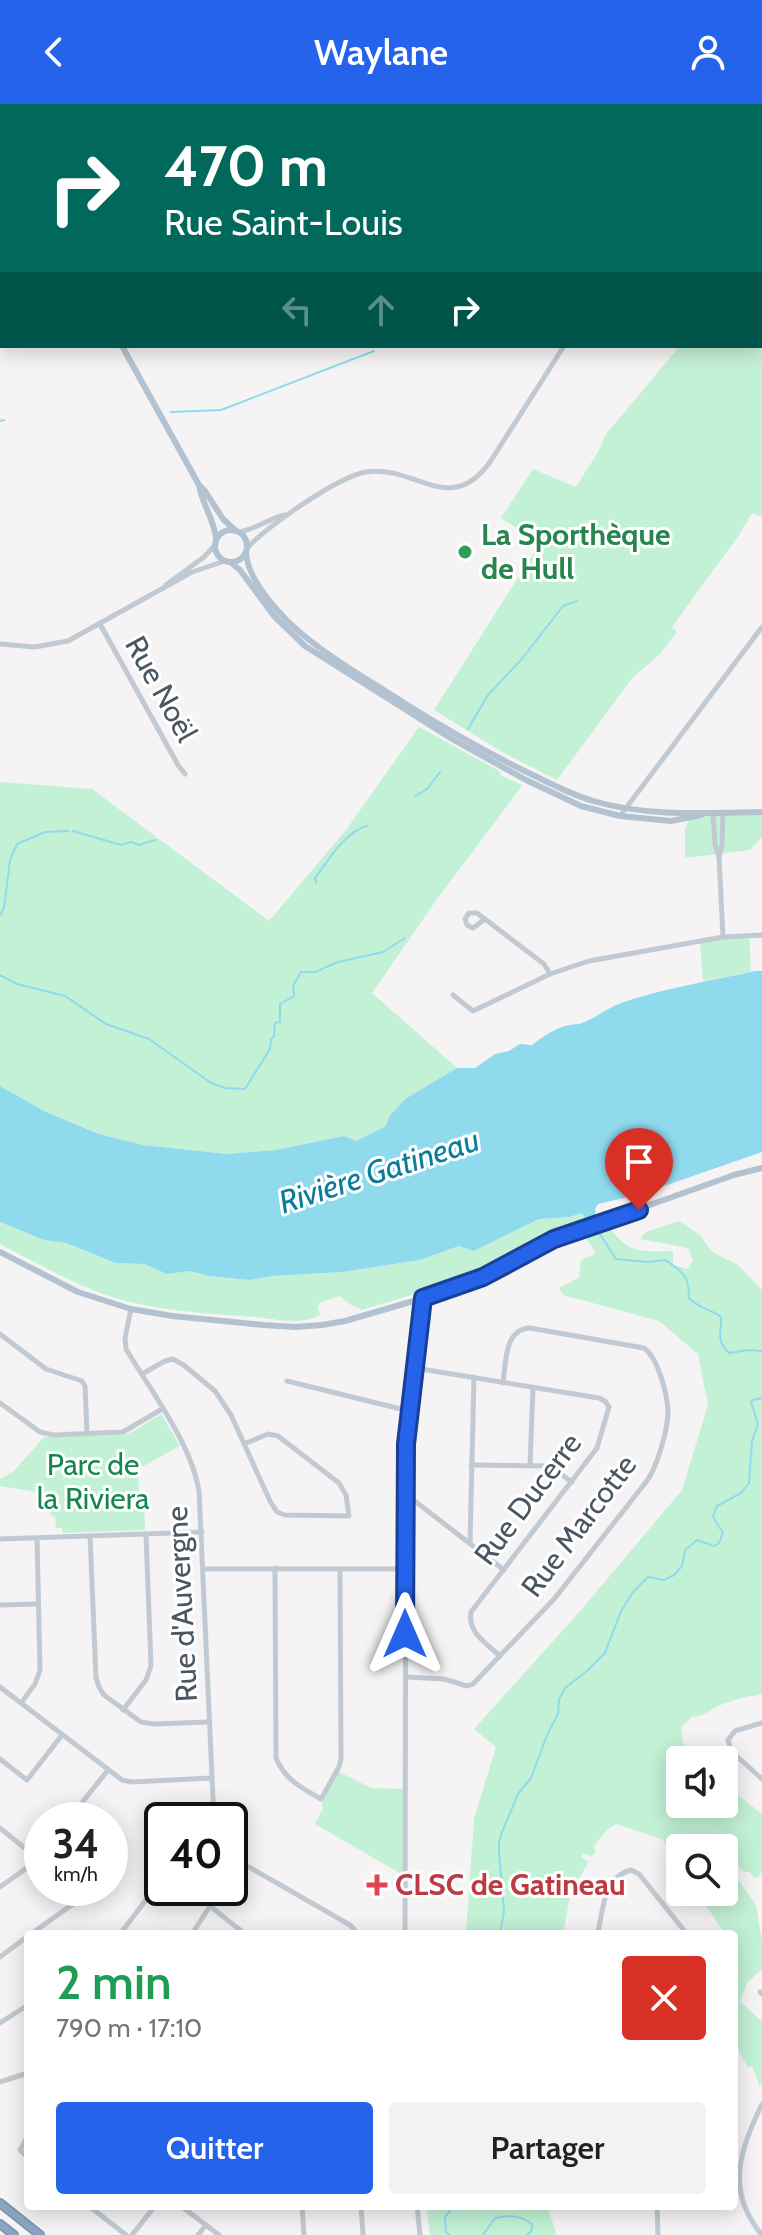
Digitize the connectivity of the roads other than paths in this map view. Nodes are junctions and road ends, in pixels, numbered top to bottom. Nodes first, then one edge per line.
1 (123, 348) edge
2 (563, 348) edge
3 (199, 485) junction
4 (286, 515) junction
5 (238, 532) junction
6 (216, 542) junction
7 (247, 550) junction
8 (227, 561) junction
9 (165, 586) junction
10 (100, 624) junction
11 (762, 627) edge
12 (0, 644) edge
13 (185, 774) dead end
14 (627, 809) junction
15 (762, 812) edge
16 (723, 813) junction
17 (711, 814) junction
18 (620, 816) junction
19 (719, 857) junction
20 (485, 919) dead end
21 (762, 935) edge
22 (723, 937) junction
23 (550, 974) junction
24 (453, 995) dead end
25 (762, 1168) edge
26 (0, 1252) edge
27 (423, 1298) junction
28 (131, 1309) junction
29 (0, 1334) edge
30 (415, 1368) junction
31 (142, 1374) junction
32 (474, 1377) junction
33 (287, 1381) dead end
34 (503, 1383) junction
35 (533, 1388) junction
36 (0, 1403) edge
37 (162, 1409) junction
38 (409, 1411) junction
39 (87, 1434) junction
40 (244, 1444) junction
41 (471, 1465) junction
42 (530, 1465) junction
43 (572, 1482) junction
44 (406, 1495) junction
45 (202, 1532) junction
46 (146, 1534) junction
47 (90, 1536) junction
48 (37, 1538) junction
49 (0, 1539) edge
50 (470, 1542) junction
51 (275, 1568) junction
52 (204, 1569) junction
53 (340, 1569) junction
54 (406, 1569) junction
55 (504, 1570) junction
56 (38, 1604) junction
57 (0, 1605) edge
58 (500, 1656) junction
59 (406, 1677) junction
60 (0, 1687) edge
61 (21, 1703) junction
62 (123, 1710) junction
63 (209, 1722) junction
64 (762, 1723) edge
65 (62, 1735) junction
66 (0, 1759) edge
67 (108, 1770) junction
68 (211, 1778) junction
69 (762, 1779) edge
70 (82, 1802) edge
71 (213, 1802) edge
72 (0, 1828) edge
73 (24, 1845) edge
74 (248, 1867) edge
75 (24, 1868) edge
76 (0, 1887) edge
77 (144, 1902) edge
78 (70, 1906) edge
79 (210, 1906) joint
80 (37, 1930) edge
81 (123, 1930) edge
82 (195, 1930) edge
83 (240, 1930) edge
84 (354, 1930) edge
85 (405, 1930) edge
86 (599, 1930) edge
87 (684, 1930) edge
88 (24, 1939) edge
89 (0, 1957) edge
90 (24, 2008) edge
91 (0, 2023) edge
92 (24, 2074) edge
93 (0, 2082) edge
94 (762, 2104) edge
95 (742, 2193) junction
96 (738, 2194) edge
97 (0, 2203) edge
98 (94, 2210) edge
99 (152, 2210) edge
100 (186, 2210) edge
101 (302, 2210) edge
102 (361, 2210) edge
103 (417, 2210) edge
104 (657, 2210) edge
105 (0, 2224) edge
106 (206, 2225) junction
107 (14, 2235) edge
108 (40, 2235) edge
109 (126, 2235) edge
110 (132, 2235) edge
111 (198, 2235) edge
112 (219, 2235) edge
113 (304, 2235) edge
114 (363, 2235) edge
115 (420, 2235) edge
116 (658, 2235) edge
117 (762, 2235) edge

1 - 3 main road
2 - 4 street
3 - 5 main road
3 - 6 main road
4 - 5 street
4 - 7 street
5 - 6 main road
5 - 7 main road
6 - 8 main road
6 - 9 street
7 - 8 main road
7 - 14 main road
8 - 9 street
8 - 18 main road
9 - 10 street
10 - 12 street
10 - 13 street, Rue Noël
11 - 14 street
14 - 17 main road
14 - 18 street
15 - 16 main road
16 - 17 main road
16 - 19 street
17 - 18 main road
17 - 19 street
19 - 22 street
20 - 23 street
21 - 22 street
22 - 23 street
23 - 24 street
25 - 27 main road
26 - 28 main road
27 - 28 main road
27 - 30 street
28 - 31 street, Rue d'Auvergne
29 - 39 street
30 - 32 street, Rue Ducerre
30 - 38 street
31 - 37 street, Rue d'Auvergne
31 - 40 street
32 - 34 street, Rue Ducerre
32 - 41 street
33 - 38 street
34 - 35 street, Rue Ducerre
34 - 58 street, Rue Marcotte
35 - 42 street
35 - 43 street, Rue Ducerre
36 - 39 street
37 - 39 street
37 - 45 street, Rue d'Auvergne
38 - 44 street
40 - 40 street
41 - 42 street
41 - 50 street
42 - 43 street
43 - 55 street, Rue Ducerre
44 - 50 street
44 - 54 street
45 - 46 street
45 - 52 street, Rue d'Auvergne
46 - 47 street
46 - 62 street
47 - 48 street
47 - 62 street
48 - 49 street
48 - 56 street
50 - 55 street
51 - 52 street
51 - 53 street
51 - 53 street
52 - 63 street, Rue d'Auvergne
53 - 54 street
54 - 59 street
55 - 58 street, Rue Ducerre
56 - 57 street
56 - 61 street
58 - 59 street, Rue Marcotte
59 - 85 street
60 - 61 street
61 - 65 street
62 - 63 street
63 - 68 street, Rue d'Auvergne
64 - 69 street
65 - 66 street
65 - 67 street
67 - 68 street
67 - 70 street
68 - 71 street, Rue d'Auvergne
72 - 73 street
74 - 84 street
75 - 76 street
77 - 81 street
78 - 80 street
79 - 82 street
79 - 83 street
86 - 87 street
88 - 89 street
90 - 91 street
92 - 93 street
94 - 95 street
95 - 96 street
95 - 117 street
97 - 108 highway
98 - 109 street
99 - 110 street
100 - 106 street
101 - 113 street
102 - 114 street
103 - 115 street
104 - 116 street
105 - 107 highway
106 - 111 street
106 - 112 street

